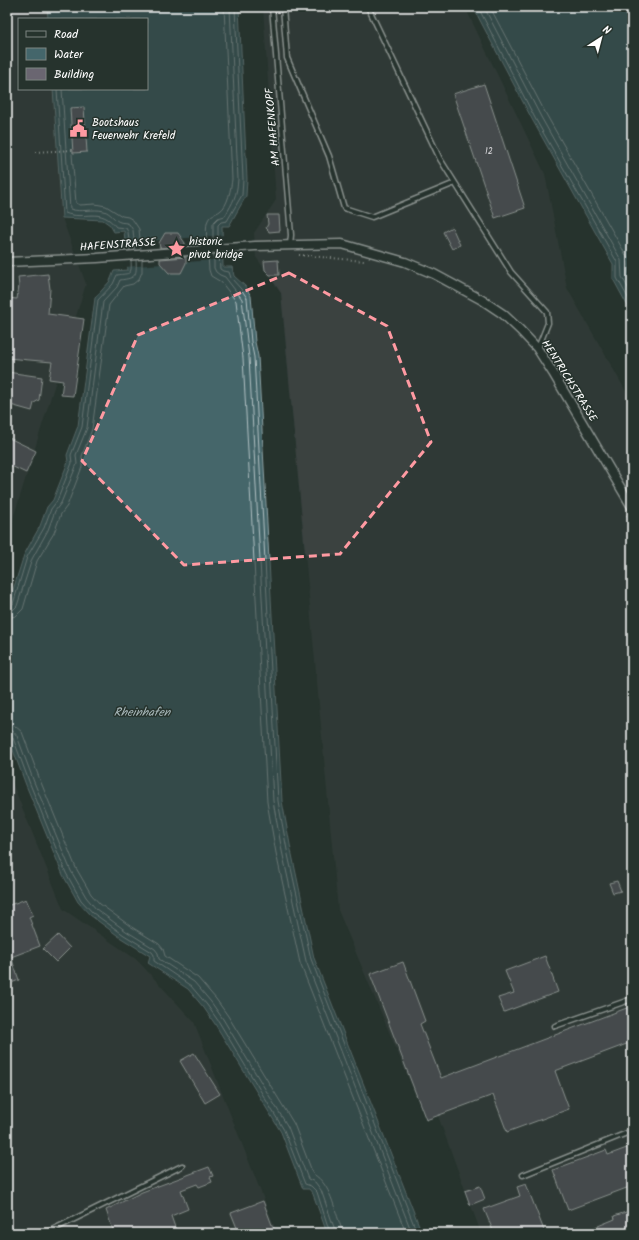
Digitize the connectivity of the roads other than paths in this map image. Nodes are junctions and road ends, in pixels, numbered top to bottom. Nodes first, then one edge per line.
1 (272, 7) edge
2 (283, 7) edge
3 (368, 7) edge
4 (455, 182) junction
5 (290, 245) junction
6 (255, 246) joint
7 (7, 262) edge
8 (537, 348) junction
9 (629, 509) edge
10 (632, 999) edge
11 (554, 1026) dead end
12 (632, 1057) edge
13 (632, 1078) edge
14 (632, 1131) edge
15 (182, 1166) dead end
16 (523, 1175) dead end
17 (46, 1233) edge

1 - 5 lane, AM HAFENKOPF
2 - 4 lane
3 - 4 lane
4 - 8 lane
5 - 6 street, HENTRICHSTRASSE
5 - 8 street, HENTRICHSTRASSE
6 - 7 street, HAFENSTRASSE
8 - 9 street, HENTRICHSTRASSE
10 - 11 lane
12 - 13 lane
14 - 16 lane
15 - 17 lane

